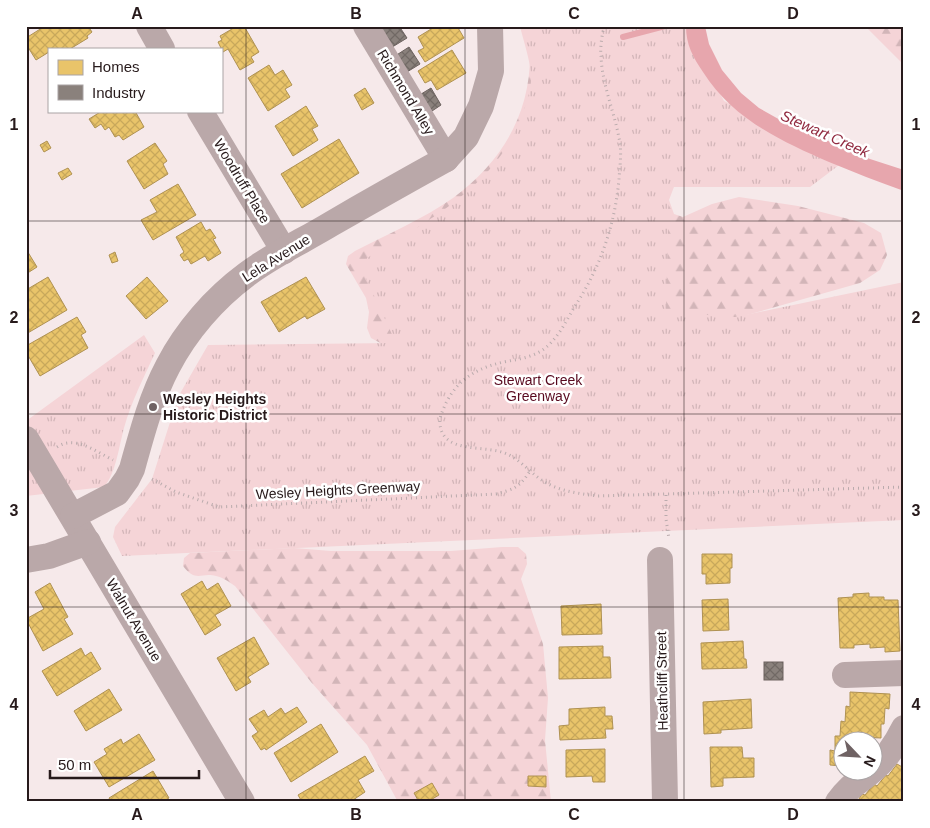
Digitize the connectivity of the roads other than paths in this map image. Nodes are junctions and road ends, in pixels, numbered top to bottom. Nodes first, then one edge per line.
1 (149, 26) edge
2 (366, 26) edge
3 (490, 26) edge
4 (161, 48) edge
5 (201, 112) edge
6 (446, 158) junction
7 (284, 252) junction
8 (32, 449) edge
9 (73, 516) junction
10 (88, 542) junction
11 (26, 560) edge
12 (660, 560) dead end
13 (904, 673) edge
14 (845, 675) dead end
15 (904, 728) edge
16 (238, 800) edge
17 (665, 802) edge
18 (838, 802) edge

1 - 4 street
2 - 6 street, Richmond Alley
3 - 6 street, Lela Avenue
5 - 7 street, Woodruff Place
6 - 7 street, Lela Avenue
7 - 9 street, Lela Avenue
8 - 9 street, Walnut Avenue
9 - 10 street, Walnut Avenue
10 - 11 street
10 - 16 street, Walnut Avenue
12 - 17 street, Heathcliff Street
13 - 14 street
15 - 18 street

